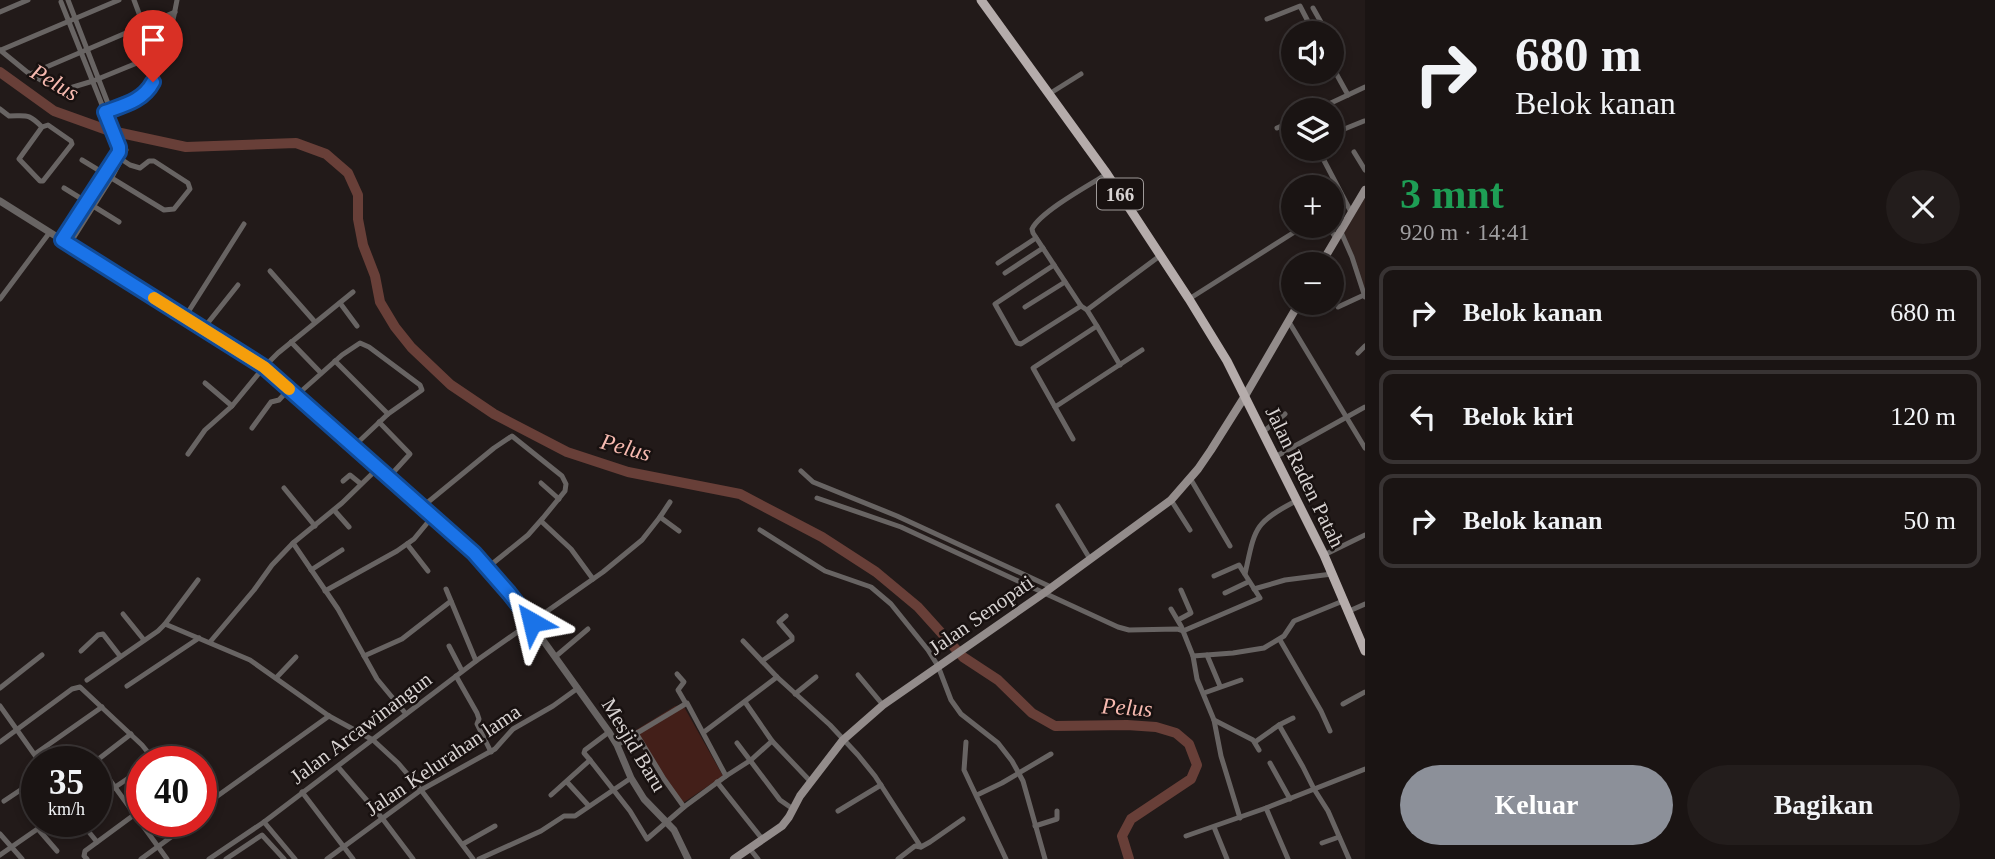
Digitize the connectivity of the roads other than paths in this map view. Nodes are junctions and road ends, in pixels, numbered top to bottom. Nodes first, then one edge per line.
1 (8, 0) edge
2 (28, 0) edge
3 (118, 0) edge
4 (134, 0) edge
5 (177, 0) edge
6 (981, 0) edge
7 (62, 1) edge
8 (11, 7) junction
9 (1313, 8) dead end
10 (0, 12) edge
11 (175, 12) junction
12 (1318, 17) junction
13 (1267, 19) dead end
14 (71, 20) junction
15 (1308, 21) edge
16 (1310, 21) edge
17 (1320, 21) edge
18 (144, 24) junction
19 (0, 50) edge
20 (83, 50) junction
21 (164, 52) junction
22 (30, 74) junction
23 (1081, 74) dead end
24 (96, 80) junction
25 (1342, 84) edge
26 (1365, 87) edge
27 (1049, 94) junction
28 (1348, 95) junction
29 (1343, 98) edge
30 (0, 109) edge
31 (109, 112) junction
32 (1364, 121) edge
33 (1281, 126) edge
34 (42, 127) junction
35 (1277, 128) dead end
36 (1344, 129) edge
37 (1354, 152) dead end
38 (120, 158) junction
39 (82, 160) dead end
40 (1324, 161) edge
41 (1365, 170) edge
42 (1107, 174) junction
43 (109, 176) junction
44 (64, 188) dead end
45 (1365, 190) edge
46 (0, 201) edge
47 (90, 205) junction
48 (1351, 212) junction
49 (119, 222) dead end
50 (244, 224) dead end
51 (1344, 224) edge
52 (50, 232) junction
53 (1036, 238) junction
54 (1285, 238) edge
55 (1340, 238) edge
56 (66, 242) junction
57 (1043, 248) junction
58 (1161, 255) junction
59 (998, 263) dead end
60 (1054, 265) junction
61 (270, 271) dead end
62 (1005, 273) dead end
63 (1065, 282) junction
64 (238, 285) dead end
65 (353, 292) dead end
66 (1364, 296) edge
67 (0, 299) edge
68 (1189, 299) junction
69 (340, 303) junction
70 (1344, 304) edge
71 (1025, 307) dead end
72 (1084, 308) junction
73 (1292, 315) edge
74 (185, 317) junction
75 (1288, 321) junction
76 (316, 322) junction
77 (357, 326) dead end
78 (1097, 326) junction
79 (203, 329) junction
80 (291, 342) junction
81 (1365, 346) edge
82 (1142, 351) dead end
83 (1357, 353) dead end
84 (335, 361) junction
85 (1121, 365) junction
86 (264, 367) junction
87 (321, 373) junction
88 (205, 383) dead end
89 (289, 389) junction
90 (296, 396) junction
91 (1245, 396) junction
92 (232, 406) junction
93 (1055, 407) junction
94 (1365, 407) edge
95 (388, 414) junction
96 (1285, 414) dead end
97 (1348, 417) junction
98 (379, 422) junction
99 (252, 428) dead end
100 (1264, 432) junction
101 (1073, 439) dead end
102 (353, 447) junction
103 (1365, 448) edge
104 (188, 454) dead end
105 (1275, 457) junction
106 (378, 468) junction
107 (801, 471) dead end
108 (389, 477) junction
109 (1190, 478) junction
110 (343, 481) dead end
111 (541, 483) dead end
112 (361, 484) junction
113 (284, 488) dead end
114 (817, 498) dead end
115 (559, 499) junction
116 (1171, 500) junction
117 (1296, 501) junction
118 (670, 502) dead end
119 (1058, 506) dead end
120 (422, 507) junction
121 (334, 510) junction
122 (433, 516) junction
123 (660, 517) junction
124 (541, 521) junction
125 (315, 526) junction
126 (349, 527) dead end
127 (761, 530) dead end
128 (1190, 530) dead end
129 (679, 531) dead end
130 (1365, 535) edge
131 (293, 543) junction
132 (407, 544) junction
133 (1230, 546) dead end
134 (342, 550) dead end
135 (1324, 555) junction
136 (1090, 559) junction
137 (487, 568) junction
138 (311, 570) junction
139 (428, 571) dead end
140 (1245, 574) junction
141 (1332, 574) junction
142 (1214, 576) dead end
143 (593, 579) junction
144 (198, 580) dead end
145 (1248, 582) junction
146 (1254, 589) junction
147 (446, 590) dead end
148 (1047, 590) junction
149 (1181, 590) dead end
150 (325, 591) junction
151 (1225, 593) dead end
152 (452, 601) junction
153 (1343, 601) junction
154 (1365, 604) edge
155 (1171, 609) dead end
156 (1351, 610) junction
157 (123, 614) dead end
158 (786, 616) dead end
159 (532, 622) junction
160 (165, 624) junction
161 (1180, 625) junction
162 (588, 629) dead end
163 (199, 638) junction
164 (1280, 639) junction
165 (144, 640) junction
166 (743, 640) dead end
167 (210, 642) junction
168 (449, 646) dead end
169 (1365, 651) edge
170 (81, 652) dead end
171 (43, 655) dead end
172 (1207, 655) junction
173 (120, 656) junction
174 (364, 656) junction
175 (1193, 656) junction
176 (296, 657) dead end
177 (555, 657) junction
178 (476, 661) junction
179 (762, 661) junction
180 (933, 670) junction
181 (463, 671) junction
182 (677, 674) dead end
183 (456, 676) junction
184 (858, 676) dead end
185 (777, 677) junction
186 (816, 677) dead end
187 (276, 678) junction
188 (88, 680) dead end
189 (1241, 680) dead end
190 (1220, 686) junction
191 (127, 687) dead end
192 (0, 688) edge
193 (578, 688) junction
194 (1365, 692) edge
195 (1204, 693) junction
196 (795, 694) junction
197 (685, 702) junction
198 (745, 702) junction
199 (1343, 704) dead end
200 (883, 705) junction
201 (0, 706) edge
202 (102, 707) junction
203 (407, 714) junction
204 (329, 716) junction
205 (1293, 718) dead end
206 (1214, 720) junction
207 (1279, 725) junction
208 (16, 729) junction
209 (1330, 731) dead end
210 (609, 732) junction
211 (704, 732) junction
212 (636, 733) junction
213 (131, 734) junction
214 (373, 740) junction
215 (844, 740) junction
216 (772, 741) junction
217 (0, 742) edge
218 (966, 742) dead end
219 (1255, 742) junction
220 (737, 743) dead end
221 (617, 745) junction
222 (29, 746) edge
223 (46, 746) edge
224 (141, 746) edge
225 (112, 749) edge
226 (1259, 750) dead end
227 (491, 752) junction
228 (1051, 754) dead end
229 (590, 760) junction
230 (751, 760) junction
231 (1270, 763) dead end
232 (338, 767) junction
233 (1365, 769) edge
234 (1019, 774) junction
235 (726, 776) junction
236 (631, 778) junction
237 (126, 779) edge
238 (567, 782) junction
239 (717, 782) junction
240 (811, 782) junction
241 (881, 785) junction
242 (113, 787) joint
243 (1314, 789) junction
244 (21, 790) edge
245 (421, 790) junction
246 (612, 790) junction
247 (302, 792) junction
248 (551, 794) dead end
249 (976, 795) junction
250 (217, 796) edge
251 (1290, 799) junction
252 (4, 801) dead end
253 (126, 804) edge
254 (589, 805) junction
255 (684, 807) junction
256 (1266, 808) junction
257 (793, 809) junction
258 (838, 811) dead end
259 (1057, 811) dead end
260 (382, 818) junction
261 (1240, 818) junction
262 (963, 819) dead end
263 (126, 820) edge
264 (264, 822) junction
265 (666, 823) junction
266 (495, 826) dead end
267 (1035, 826) junction
268 (1214, 827) junction
269 (0, 834) edge
270 (1186, 836) dead end
271 (25, 837) edge
272 (45, 837) edge
273 (93, 837) edge
274 (150, 837) edge
275 (171, 837) edge
276 (1339, 837) junction
277 (763, 841) junction
278 (97, 842) junction
279 (1322, 843) dead end
280 (463, 844) junction
281 (11, 846) junction
282 (920, 847) junction
283 (157, 848) junction
284 (344, 848) junction
285 (750, 849) junction
286 (57, 851) dead end
287 (0, 855) edge
288 (282, 856) edge
289 (470, 858) edge
290 (22, 859) edge
291 (87, 859) edge
292 (141, 859) edge
293 (167, 859) edge
294 (209, 859) edge
295 (226, 859) edge
296 (272, 859) edge
297 (295, 859) edge
298 (327, 859) edge
299 (353, 859) edge
300 (413, 859) edge
301 (479, 859) edge
302 (688, 859) edge
303 (734, 859) edge
304 (758, 859) edge
305 (898, 859) edge
306 (1006, 859) edge
307 (1045, 859) edge
308 (1227, 859) edge
309 (1288, 859) edge
310 (1348, 859) edge

1 - 8 street
2 - 8 street
3 - 14 street
4 - 18 street
5 - 11 street
6 - 27 main road, 166
7 - 14 street
8 - 10 street
9 - 12 street
11 - 18 street
11 - 21 street
12 - 16 street
12 - 17 street
13 - 15 street
14 - 19 street
14 - 20 street
18 - 20 street
19 - 22 street
20 - 22 street
20 - 24 street
21 - 24 street
21 - 31 street
22 - 24 street
23 - 27 street
24 - 31 street
25 - 28 street
26 - 28 street
27 - 42 main road, 166
28 - 29 street
30 - 34 street
31 - 38 street
32 - 36 street
33 - 35 street
34 - 34 street
37 - 41 street
38 - 43 street
38 - 43 street
39 - 43 street
40 - 48 street
42 - 53 street
42 - 58 main road, 166
43 - 47 street
44 - 47 street
45 - 48 main road
46 - 52 street, Mesjid Baru
47 - 49 street
47 - 56 street
48 - 51 main road
50 - 74 street
52 - 56 street, Mesjid Baru
52 - 67 street
53 - 57 street
53 - 59 street
54 - 68 street
55 - 66 street
56 - 74 street, Mesjid Baru
57 - 60 street
57 - 62 street
58 - 68 main road, 166
58 - 72 street
60 - 63 street
60 - 72 street
61 - 76 street
63 - 71 street
63 - 72 street
64 - 79 street
65 - 69 street
66 - 70 street
68 - 91 main road, 166
69 - 76 street
69 - 77 street
72 - 78 street
73 - 75 main road, Jalan Senopati
74 - 79 street, Mesjid Baru
75 - 91 main road, Jalan Senopati
75 - 97 street
76 - 80 street
78 - 85 street
78 - 93 street
79 - 86 street, Mesjid Baru
80 - 86 street
80 - 87 street
81 - 83 street
82 - 85 street
84 - 87 street
84 - 95 street
84 - 95 street
85 - 93 street
86 - 89 street, Mesjid Baru
86 - 92 street
87 - 90 street
88 - 92 street
89 - 90 street, Mesjid Baru
89 - 99 street
90 - 102 street, Mesjid Baru
91 - 100 main road, Jalan Raden Patah / 166
91 - 109 main road, Jalan Senopati
92 - 104 street
93 - 101 street
94 - 97 street
95 - 98 street
96 - 100 street
97 - 103 street
97 - 105 street
98 - 102 street
98 - 108 street
100 - 105 main road, Jalan Raden Patah / 166
102 - 106 street, Mesjid Baru
105 - 117 main road, Jalan Raden Patah / 166
106 - 108 street, Mesjid Baru
106 - 112 street
107 - 148 street
108 - 120 street, Mesjid Baru
109 - 116 main road, Jalan Senopati
109 - 133 street
110 - 112 street
111 - 115 street
112 - 121 street
113 - 125 street
114 - 148 street
115 - 120 street
115 - 124 street
116 - 128 street
116 - 136 main road, Jalan Senopati
117 - 135 main road, Jalan Raden Patah / 166
117 - 140 street
118 - 123 street, Jalan Arcawinangun
119 - 136 street
120 - 122 street, Mesjid Baru
121 - 125 street
121 - 126 street
122 - 132 street
122 - 137 street, Mesjid Baru
123 - 129 street
123 - 143 street, Jalan Arcawinangun
124 - 137 street
124 - 143 street
125 - 131 street
127 - 180 street
130 - 135 street
131 - 138 street
131 - 167 street
132 - 139 street
132 - 150 street
134 - 138 street
135 - 141 main road, Jalan Raden Patah / 166
136 - 148 main road, Jalan Senopati
137 - 159 street, Mesjid Baru
138 - 150 street
140 - 142 street
140 - 145 street
141 - 146 street
141 - 153 main road, Jalan Raden Patah / 166
143 - 159 street, Jalan Arcawinangun
144 - 160 street
145 - 146 street
145 - 151 street
146 - 161 street
147 - 152 street
148 - 161 street
148 - 180 main road, Jalan Senopati
149 - 161 street
150 - 174 street
152 - 174 street
152 - 178 street
153 - 156 main road, Jalan Raden Patah / 166
153 - 164 street
154 - 156 street
155 - 161 street
156 - 169 main road, Jalan Raden Patah / 166
157 - 165 street
158 - 179 street
159 - 177 street, Mesjid Baru
159 - 178 street, Jalan Arcawinangun
160 - 163 street
160 - 165 street
161 - 175 street
162 - 177 street
163 - 167 street
163 - 191 street
164 - 172 street
164 - 209 street
165 - 173 street
166 - 179 street
167 - 187 street
168 - 181 street
170 - 173 street
171 - 192 street
172 - 175 street
172 - 190 street
173 - 188 street
174 - 203 street
175 - 195 street
176 - 187 street
177 - 193 street, Mesjid Baru
178 - 181 street, Jalan Arcawinangun
179 - 185 street
180 - 200 main road, Jalan Senopati
180 - 234 street
181 - 183 street, Jalan Arcawinangun
182 - 197 street
183 - 203 street, Jalan Arcawinangun
183 - 227 street
184 - 200 street
185 - 196 street
185 - 198 street
186 - 196 street
187 - 204 street
189 - 190 street
190 - 195 street
193 - 210 street, Mesjid Baru
193 - 227 street, Jalan Kelurahan lama
194 - 199 street
195 - 206 street
196 - 215 street
197 - 211 street
197 - 212 street
198 - 211 street
198 - 216 street
200 - 215 main road, Jalan Senopati
201 - 208 street
202 - 208 street
202 - 213 street
202 - 223 street
203 - 214 street, Jalan Arcawinangun
204 - 214 street
204 - 250 street
205 - 207 street
206 - 219 street
206 - 261 street
207 - 219 street
207 - 243 street
208 - 217 street
208 - 222 street
210 - 221 street, Mesjid Baru
210 - 229 street
211 - 235 street
212 - 221 street
212 - 255 street
213 - 224 street
213 - 225 street
214 - 232 street, Jalan Arcawinangun
214 - 245 street
215 - 240 main road, Jalan Senopati
215 - 241 street
216 - 230 street
216 - 240 street
218 - 249 street
219 - 226 street
220 - 230 street
221 - 236 street, Mesjid Baru
227 - 245 street, Jalan Kelurahan lama
228 - 234 street
229 - 238 street
229 - 246 street
230 - 235 street
230 - 257 street
231 - 251 street
232 - 247 street, Jalan Arcawinangun
232 - 260 street
233 - 243 street
234 - 249 street
234 - 267 street
235 - 239 street
236 - 246 street
236 - 265 street, Mesjid Baru
237 - 242 street
238 - 248 street
238 - 254 street
239 - 255 street
239 - 277 street
240 - 257 main road, Jalan Senopati
241 - 258 street
241 - 282 street
242 - 253 street
243 - 251 street
243 - 276 street
244 - 252 street
245 - 260 street, Jalan Kelurahan lama
245 - 280 street
246 - 254 street
246 - 265 street
247 - 264 street, Jalan Arcawinangun
247 - 284 street
249 - 306 street
251 - 256 street
254 - 301 street
255 - 265 street
256 - 261 street
256 - 309 street
257 - 277 main road, Jalan Senopati
259 - 267 street
260 - 284 street, Jalan Kelurahan lama
260 - 300 street
261 - 268 street
262 - 282 street
263 - 278 street
264 - 294 street, Jalan Arcawinangun
264 - 297 street
265 - 302 street, Mesjid Baru
266 - 280 street
267 - 307 street
268 - 270 street
268 - 308 street
269 - 281 street
271 - 281 street
272 - 286 street
273 - 278 street
274 - 283 street
275 - 283 street
276 - 279 street
276 - 310 street
277 - 285 main road, Jalan Senopati
278 - 291 street
280 - 289 street
281 - 287 street
281 - 290 street
282 - 305 street
283 - 292 street
283 - 293 street
284 - 298 street, Jalan Kelurahan lama
284 - 299 street
285 - 303 main road, Jalan Senopati
285 - 304 street
288 - 295 street
288 - 296 street

